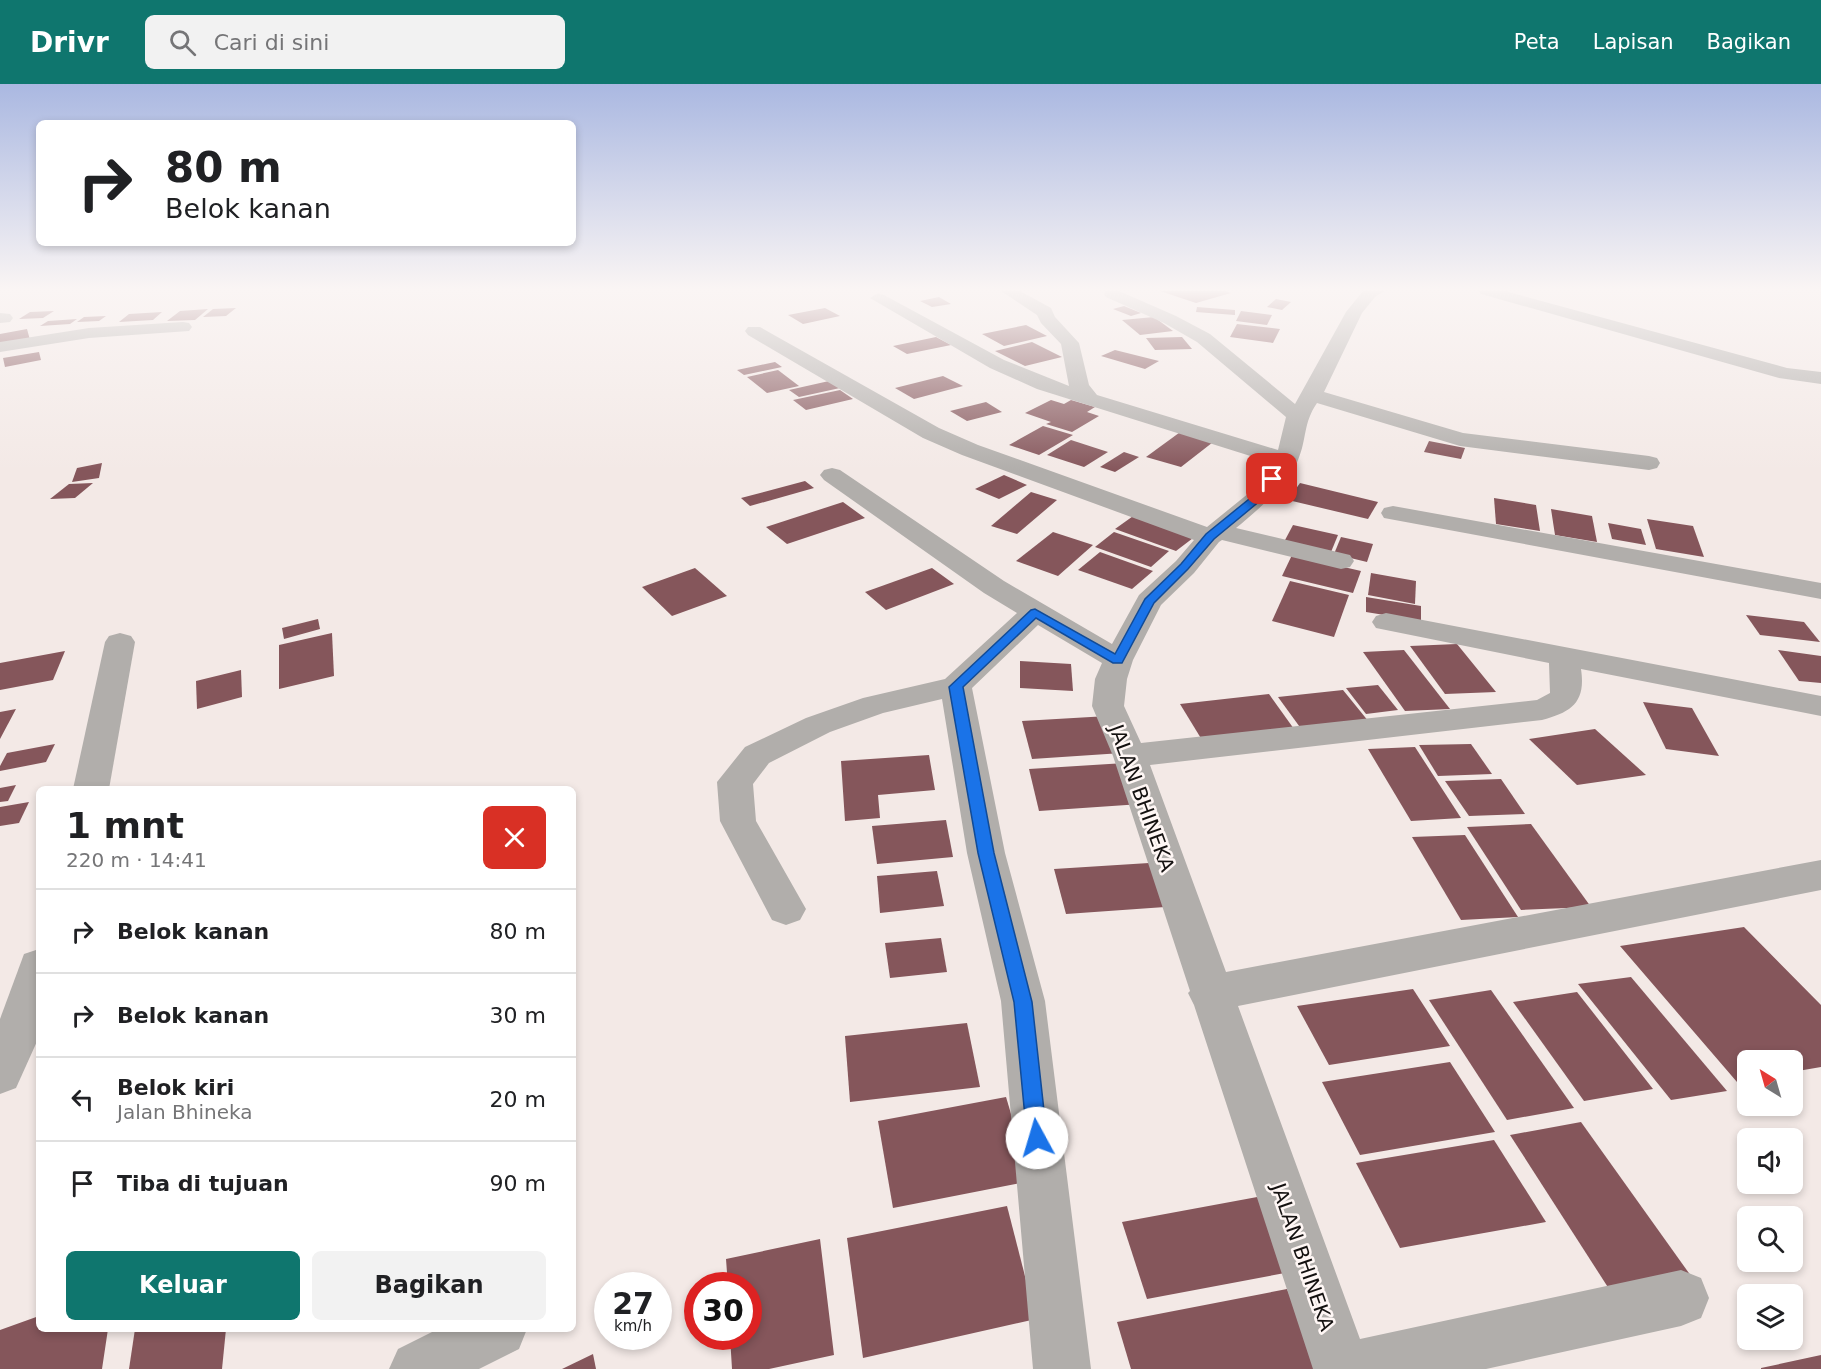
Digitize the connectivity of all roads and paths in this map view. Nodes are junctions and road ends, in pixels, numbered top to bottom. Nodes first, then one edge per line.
1 (789, 351) edge
2 (974, 351) edge
3 (1072, 351) edge
4 (1222, 351) edge
5 (1333, 351) edge
6 (1703, 351) edge
7 (1821, 378) edge
8 (1091, 401) junction
9 (1304, 406) junction
10 (1287, 460) junction
11 (1649, 463) dead end
12 (832, 475) dead end
13 (1393, 513) dead end
14 (1214, 534) junction
15 (1341, 561) dead end
16 (1816, 595) edge
17 (1035, 612) junction
18 (1386, 622) dead end
19 (120, 642) dead end
20 (1564, 657) junction
21 (1118, 660) junction
22 (956, 687) junction
23 (1821, 706) edge
24 (1130, 756) junction
25 (92, 786) edge
26 (1821, 875) edge
27 (786, 909) dead end
28 (36, 975) edge
29 (1210, 993) junction
30 (0, 1073) edge
31 (1681, 1298) dead end
32 (493, 1332) edge
33 (418, 1369) edge
34 (1062, 1369) edge
35 (1342, 1369) edge
36 (1356, 1369) edge

1 - 14 street
2 - 8 street
3 - 8 street
4 - 9 street
5 - 9 street, JALAN BHINEKA
6 - 7 street
8 - 10 street
9 - 10 street, JALAN BHINEKA
9 - 11 street
10 - 14 street, JALAN BHINEKA
12 - 17 street
13 - 16 street
14 - 15 street
14 - 21 street, JALAN BHINEKA
17 - 21 street
17 - 22 street
18 - 20 street
19 - 25 street
20 - 23 street
20 - 24 street
21 - 24 street, JALAN BHINEKA
22 - 27 street
22 - 34 street
24 - 29 street, JALAN BHINEKA
26 - 29 street
28 - 30 street
29 - 35 street, JALAN BHINEKA
31 - 36 street
32 - 33 street

